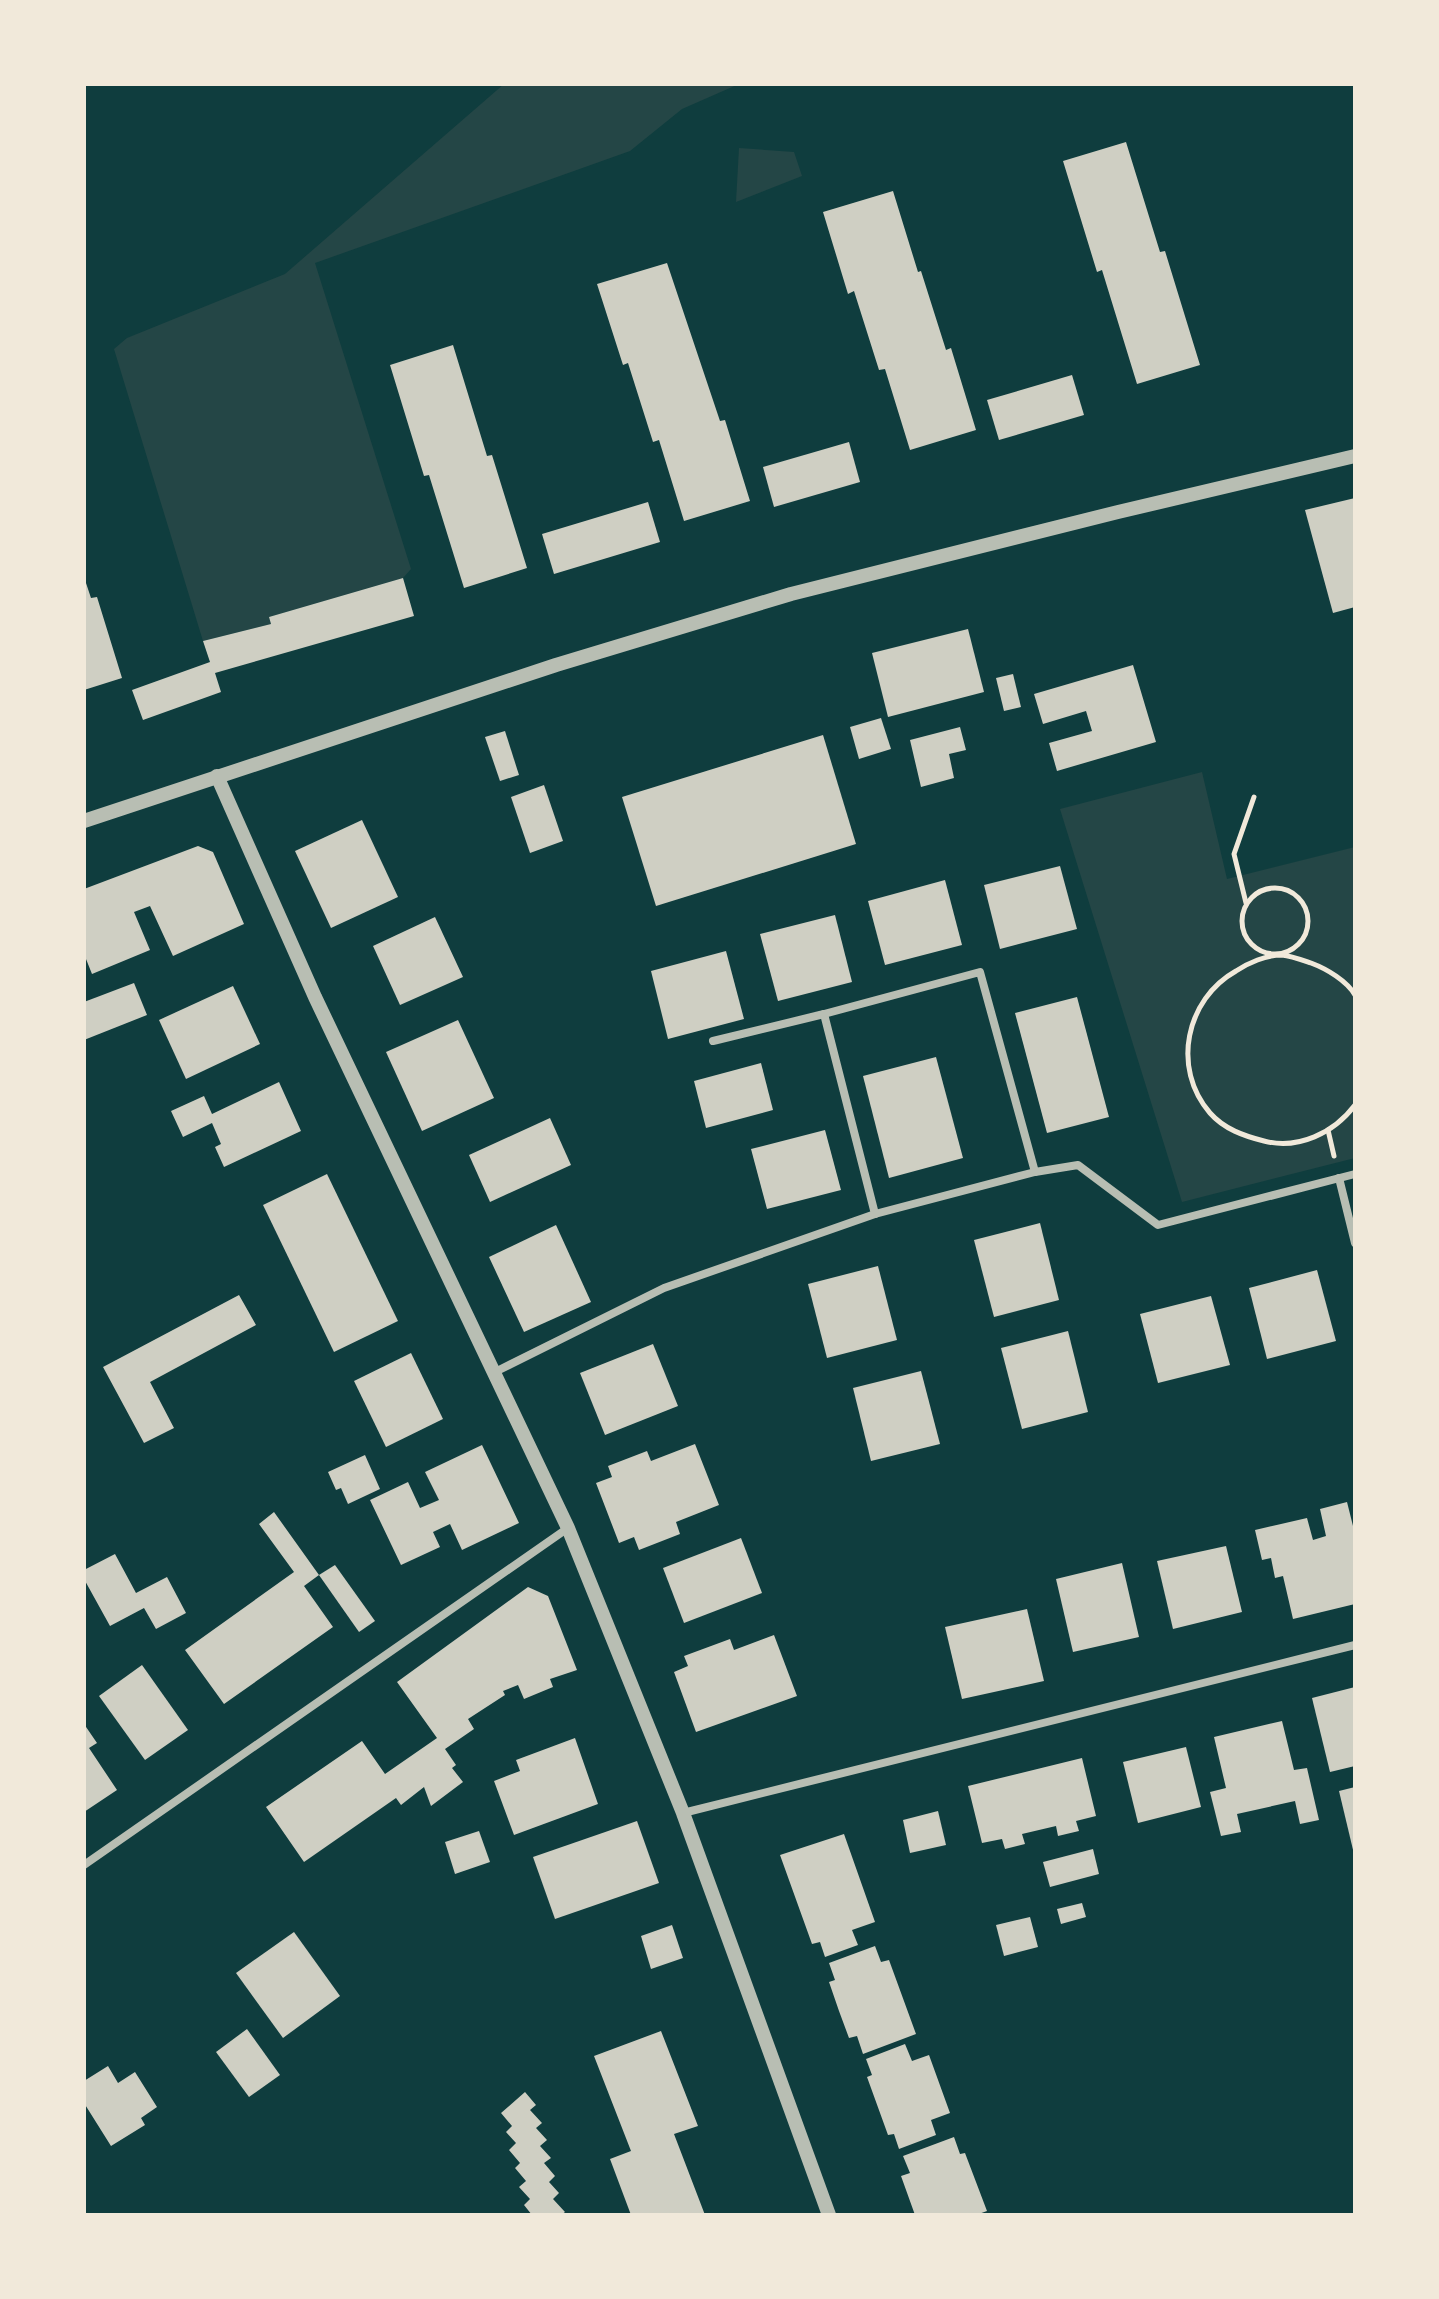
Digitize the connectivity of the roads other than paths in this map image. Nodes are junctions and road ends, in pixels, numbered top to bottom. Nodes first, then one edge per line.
1 (1355, 456) edge
2 (217, 776) junction
3 (84, 821) edge
4 (824, 1014) junction
5 (713, 1041) dead end
6 (1035, 1172) junction
7 (1355, 1174) edge
8 (1339, 1178) junction
9 (875, 1214) junction
10 (1355, 1243) edge
11 (495, 1372) junction
12 (568, 1528) junction
13 (1355, 1645) edge
14 (683, 1813) junction
15 (84, 1865) edge
16 (829, 2215) edge

1 - 2 street
2 - 3 street
2 - 11 street
4 - 5 street
4 - 6 street
4 - 9 street
6 - 8 street
6 - 9 street
7 - 8 street
8 - 10 street
9 - 11 street
11 - 12 street
12 - 14 street
12 - 15 street
13 - 14 street
14 - 16 street

